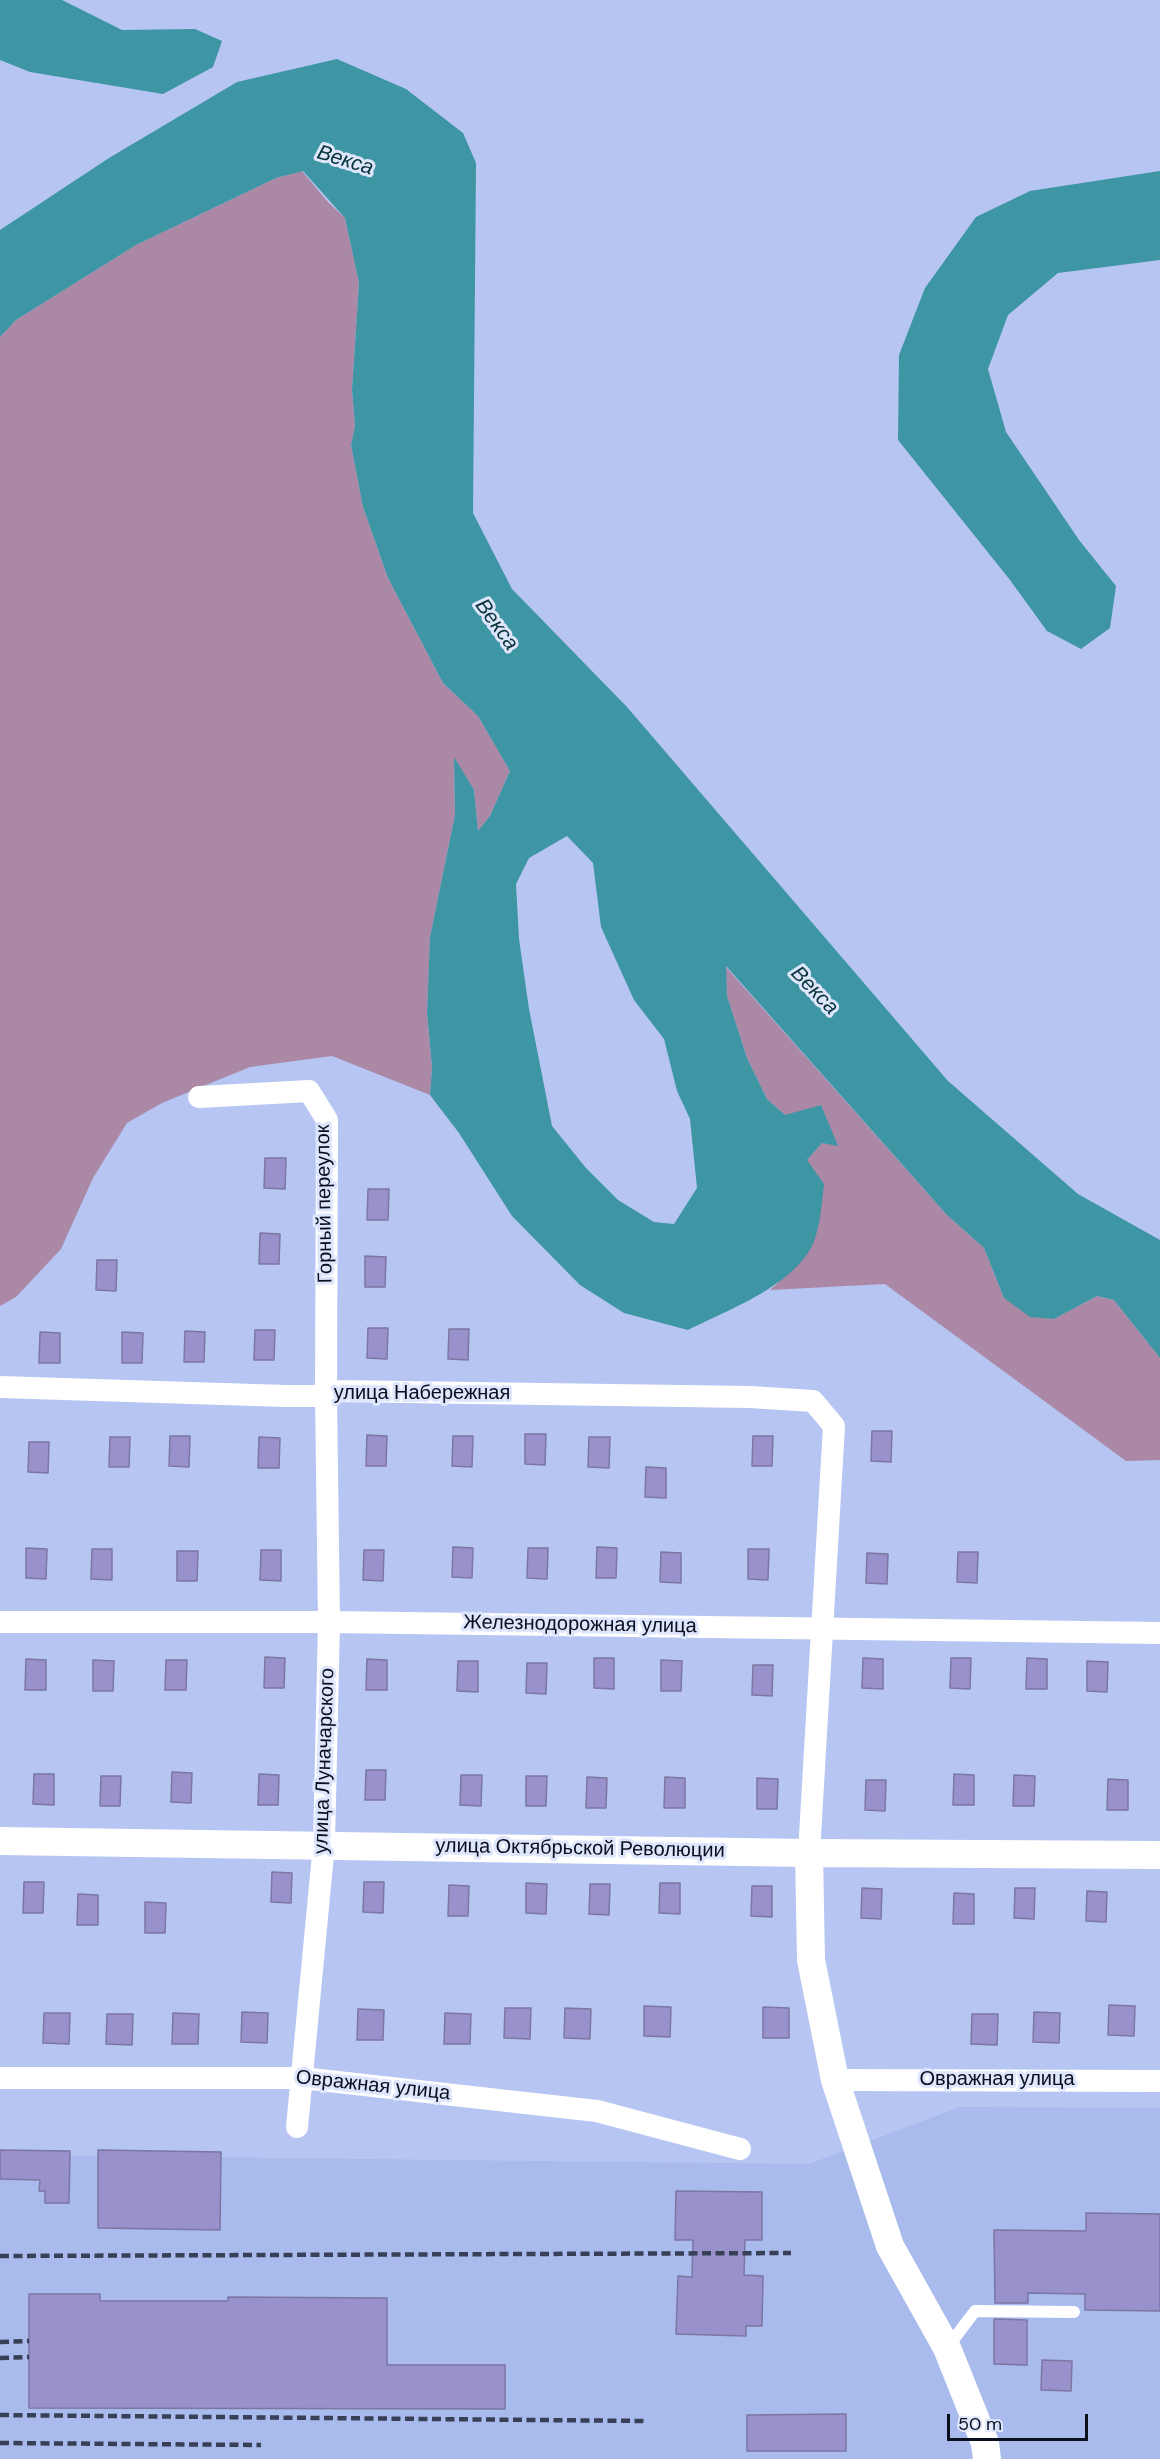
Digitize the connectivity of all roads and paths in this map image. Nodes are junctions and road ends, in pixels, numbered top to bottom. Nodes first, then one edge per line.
1 (200, 1096) dead end
2 (0, 1387) edge
3 (326, 1394) junction
4 (0, 1622) edge
5 (329, 1622) junction
6 (822, 1628) junction
7 (1160, 1633) edge
8 (0, 1841) edge
9 (324, 1844) junction
10 (809, 1853) junction
11 (1160, 1855) edge
12 (0, 2078) edge
13 (302, 2078) junction
14 (835, 2080) junction
15 (1160, 2081) edge
16 (297, 2127) dead end
17 (740, 2149) dead end
18 (1074, 2312) dead end
19 (947, 2349) junction
20 (987, 2459) edge

1 - 3 street, Горный переулок
2 - 3 street, улица Набережная
3 - 5 street, улица Луначарского
3 - 6 street, улица Набережная
4 - 5 street, Железнодорожная улица
5 - 6 street, Железнодорожная улица
5 - 9 street, улица Луначарского
6 - 7 street, Железнодорожная улица
6 - 10 street
8 - 9 street, улица Октябрьской Революции
9 - 10 street, улица Октябрьской Революции
9 - 13 street, улица Луначарского
10 - 11 street, улица Октябрьской Революции
10 - 14 street
12 - 13 street, Овражная улица
13 - 16 street, улица Луначарского
13 - 17 street, Овражная улица
14 - 15 street, Овражная улица
14 - 19 street
18 - 19 lane
19 - 20 street

